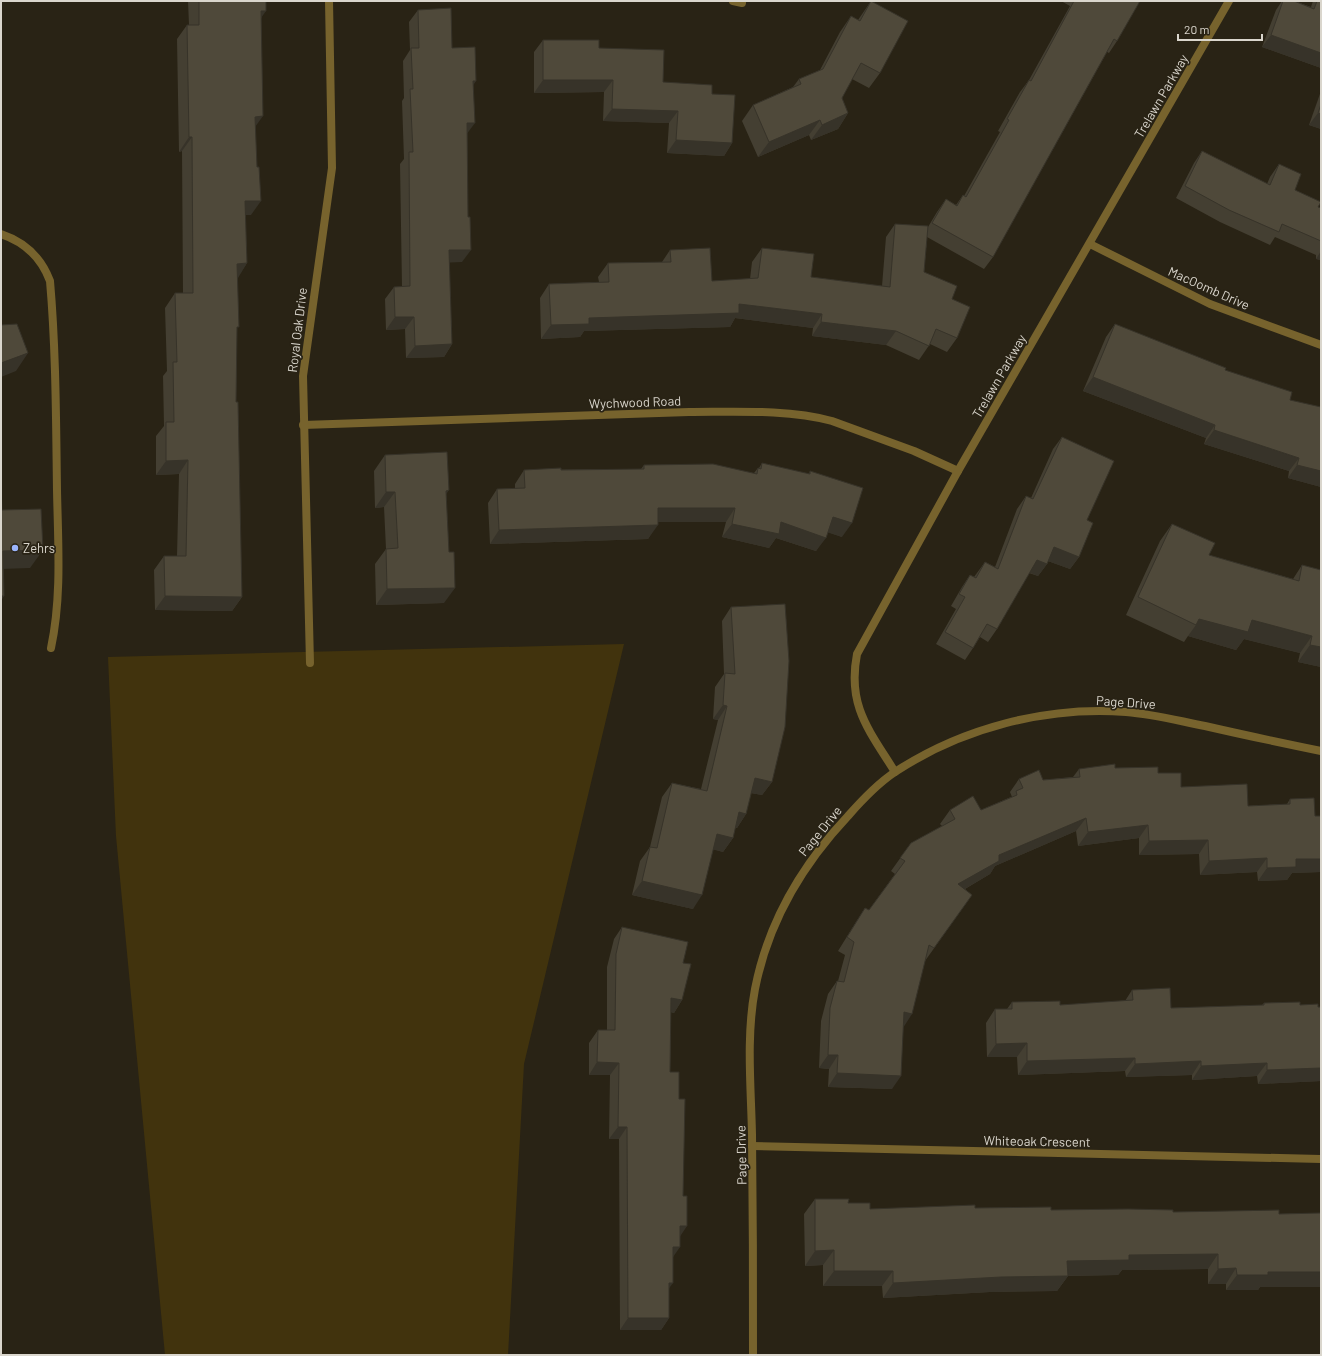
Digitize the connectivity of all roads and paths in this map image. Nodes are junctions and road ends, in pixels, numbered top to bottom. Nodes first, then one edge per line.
1 (329, 1) edge
2 (733, 1) edge
3 (1229, 1) edge
4 (742, 3) dead end
5 (1, 234) edge
6 (1090, 244) junction
7 (1321, 345) edge
8 (303, 425) junction
9 (958, 471) junction
10 (51, 648) dead end
11 (310, 663) dead end
12 (1321, 752) edge
13 (895, 772) junction
14 (752, 1146) junction
15 (1321, 1159) edge
16 (753, 1355) edge

1 - 8 street, Royal Oak Drive
2 - 4 street
3 - 6 street, Trelawn Parkway
5 - 10 street
6 - 7 street, MacOomb Drive
6 - 9 street, Trelawn Parkway
8 - 9 street, Wychwood Road
8 - 11 street, Royal Oak Drive
9 - 13 street, Trelawn Parkway
12 - 13 street, Page Drive
13 - 14 street, Page Drive
14 - 15 street, Whiteoak Crescent
14 - 16 street, Page Drive

